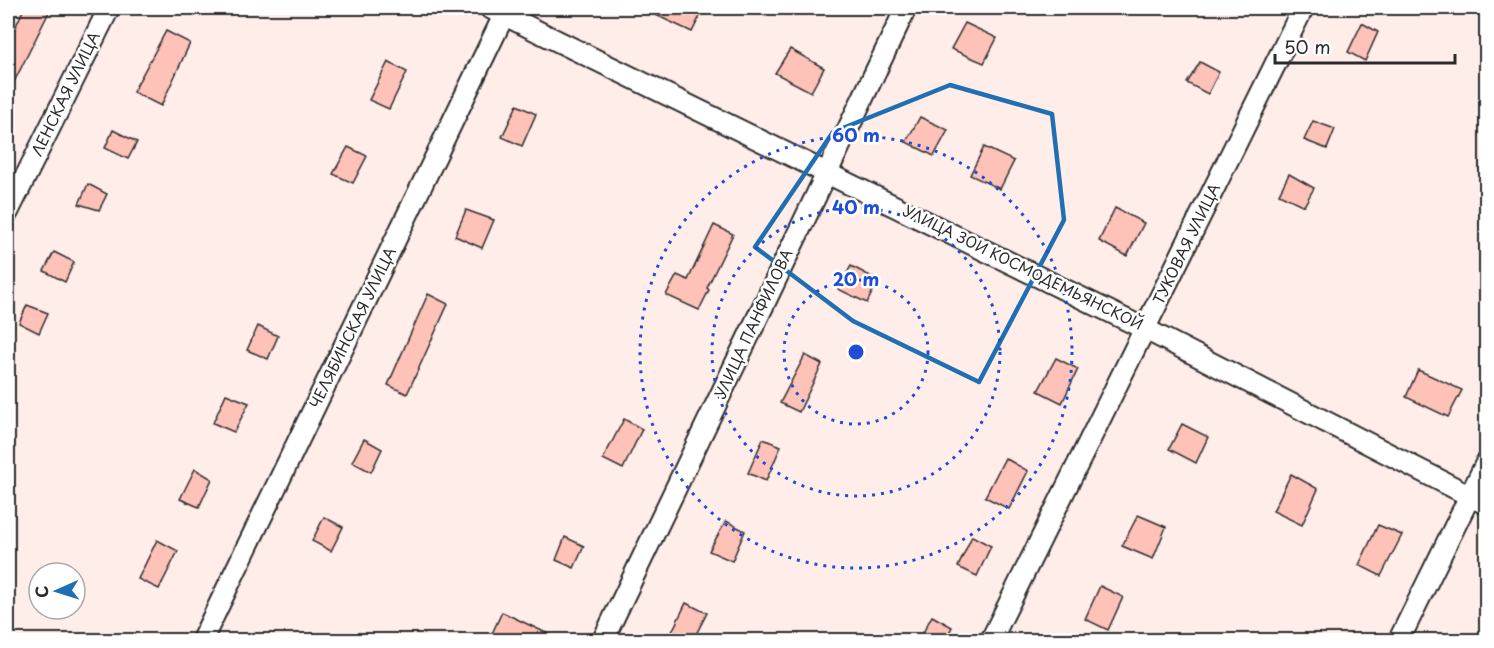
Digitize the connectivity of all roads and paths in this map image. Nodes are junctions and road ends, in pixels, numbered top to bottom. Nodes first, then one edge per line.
1 (109, 8) edge
2 (906, 8) edge
3 (1302, 8) edge
4 (497, 11) edge
5 (827, 170) junction
6 (8, 212) edge
7 (1145, 329) junction
8 (1486, 463) edge
9 (1478, 500) edge
10 (202, 640) edge
11 (603, 640) edge
12 (991, 640) edge
13 (1400, 640) edge

1 - 6 street, ЛЕНСКАЯ УЛИЦА
2 - 5 street, УЛИЦА ПАНФИЛОВА
3 - 7 street, ТУКОВАЯ УЛИЦА
4 - 5 street, УЛИЦА ЗОИ КОСМОДЕМЬЯНСКОЙ
4 - 10 street, ЧЕЛЯБИНСКАЯ УЛИЦА
5 - 7 street, УЛИЦА ЗОИ КОСМОДЕМЬЯНСКОЙ
5 - 11 street, УЛИЦА ПАНФИЛОВА
7 - 9 street, УЛИЦА ЗОИ КОСМОДЕМЬЯНСКОЙ
7 - 12 street, ТУКОВАЯ УЛИЦА
8 - 9 street
9 - 13 street

